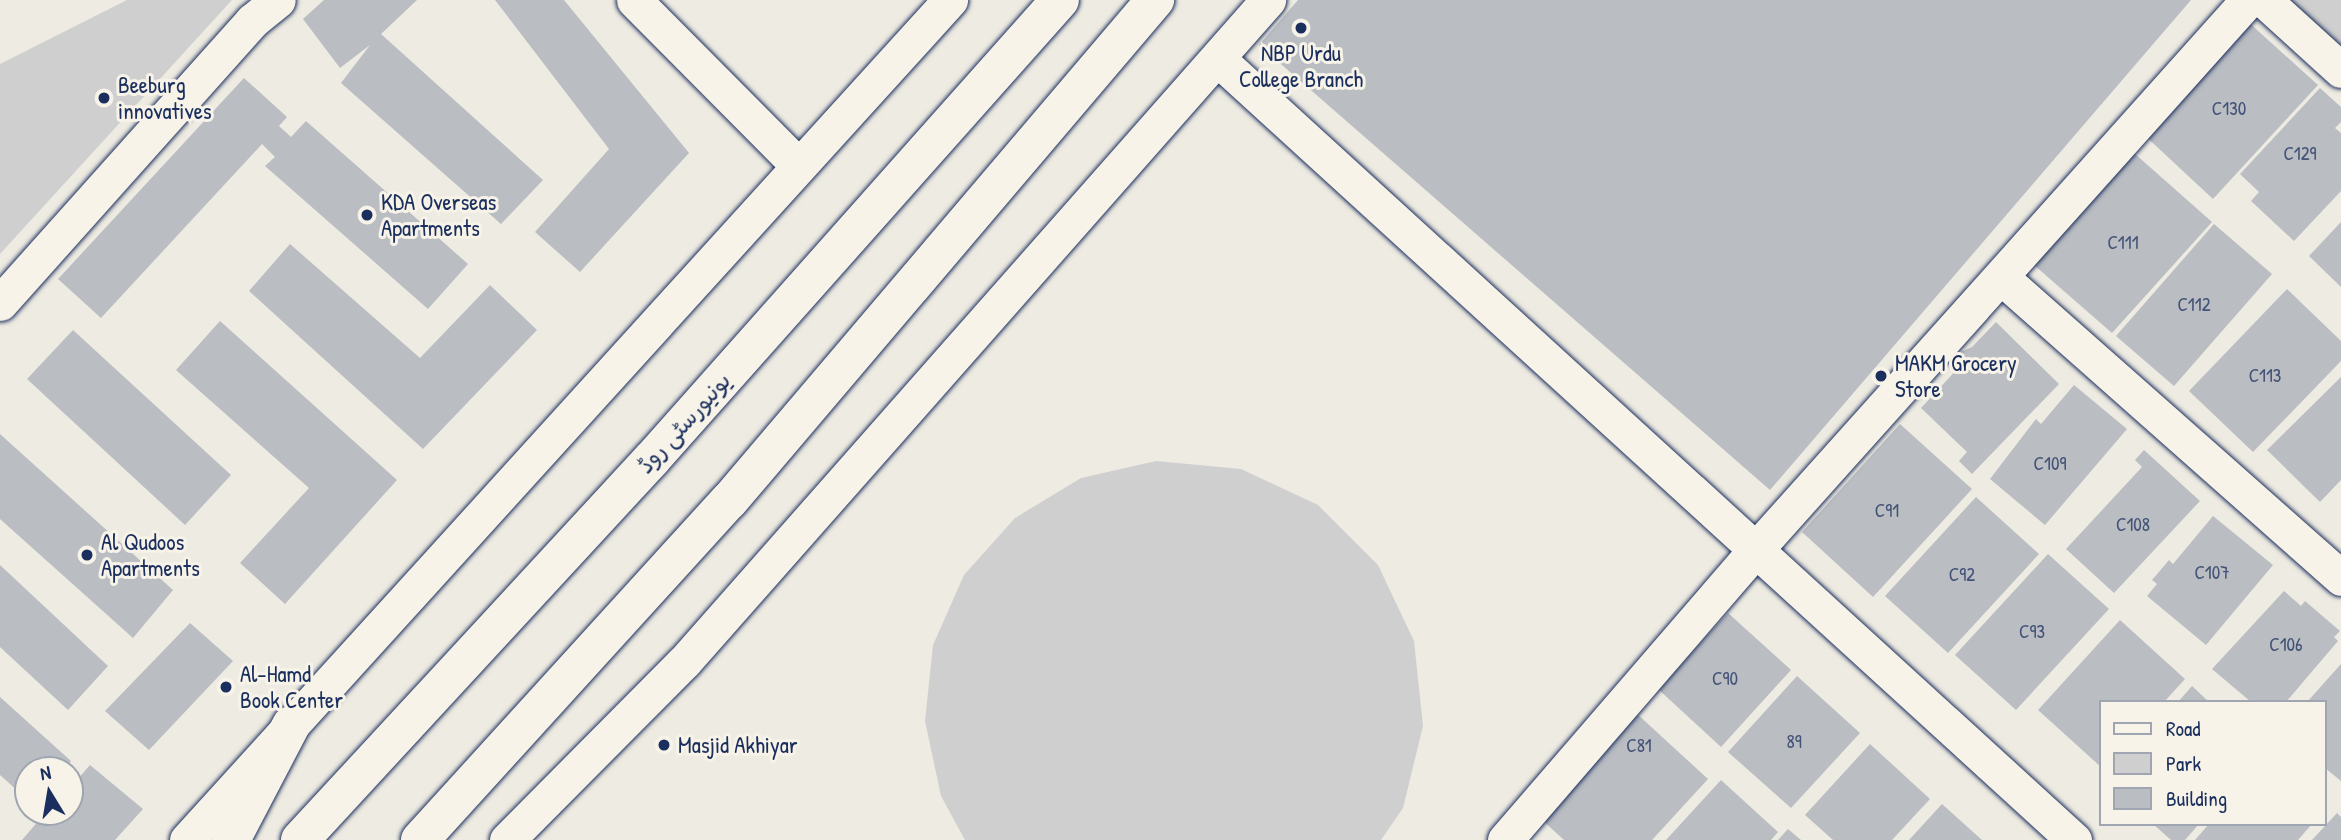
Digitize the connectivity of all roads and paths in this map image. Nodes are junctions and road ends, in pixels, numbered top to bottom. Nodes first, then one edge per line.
1 (278, 0) edge
2 (634, 0) edge
3 (950, 0) edge
4 (1060, 0) edge
5 (1155, 0) edge
6 (1268, 0) edge
7 (2248, 0) edge
8 (2264, 0) edge
9 (1218, 59) junction
10 (2341, 70) edge
11 (797, 164) junction
12 (2001, 277) junction
13 (0, 303) edge
14 (1758, 547) junction
15 (2341, 578) edge
16 (290, 725) junction
17 (1510, 838) edge
18 (187, 840) edge
19 (231, 840) edge
20 (300, 840) edge
21 (420, 840) edge
22 (507, 840) edge
23 (2074, 840) edge

1 - 13 street
2 - 11 street
3 - 11 street
4 - 20 main road, یونیورسٹی روڈ
5 - 21 main road
6 - 9 street
7 - 12 street
8 - 10 street
9 - 14 street
9 - 22 street
11 - 16 street
12 - 14 street
12 - 15 street
14 - 17 street
14 - 23 street
16 - 18 street
16 - 19 main road

